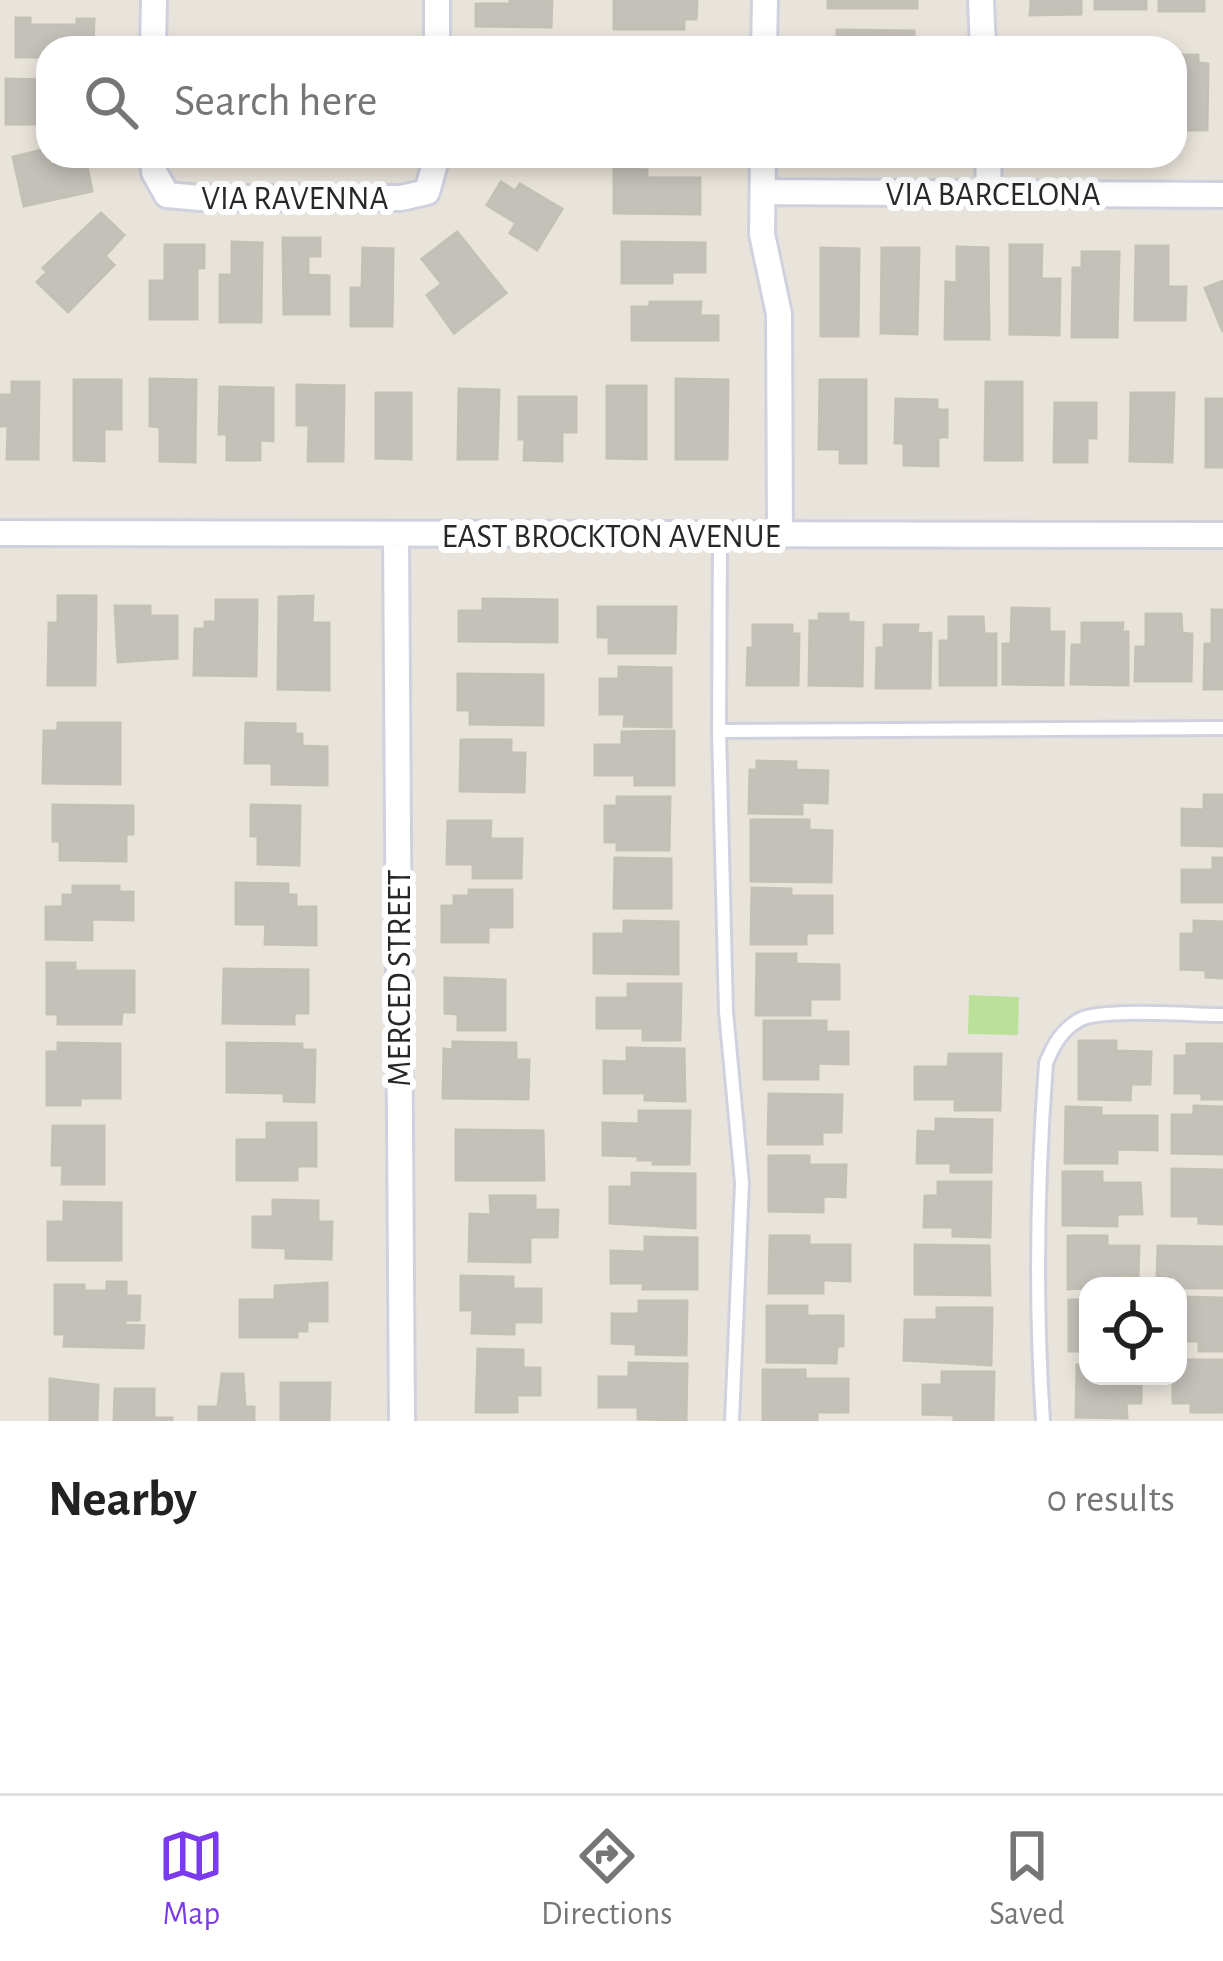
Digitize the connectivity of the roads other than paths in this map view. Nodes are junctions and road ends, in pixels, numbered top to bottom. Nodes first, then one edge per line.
1 (154, 0) edge
2 (437, 0) edge
3 (765, 0) edge
4 (981, 0) edge
5 (153, 36) edge
6 (437, 36) edge
7 (764, 36) edge
8 (982, 36) edge
9 (154, 168) edge
10 (434, 168) edge
11 (763, 168) edge
12 (988, 168) edge
13 (989, 191) junction
14 (763, 192) junction
15 (1223, 195) edge
16 (0, 533) edge
17 (396, 534) junction
18 (1223, 535) edge
19 (720, 536) junction
20 (780, 536) junction
21 (1223, 728) edge
22 (719, 731) junction
23 (1223, 1015) edge
24 (402, 1421) edge
25 (732, 1421) edge
26 (1043, 1421) edge

1 - 5 street
2 - 6 street
3 - 7 street
4 - 8 street
9 - 10 street, VIA RAVENNA
11 - 14 street
12 - 13 street
13 - 14 street, VIA BARCELONA
13 - 15 street, VIA BARCELONA
14 - 20 street
16 - 17 street, EAST BROCKTON AVENUE
17 - 19 street, EAST BROCKTON AVENUE
17 - 24 street, MERCED STREET
18 - 20 street, EAST BROCKTON AVENUE
19 - 20 street, EAST BROCKTON AVENUE
19 - 22 lane
21 - 22 lane
22 - 25 lane
23 - 26 lane

